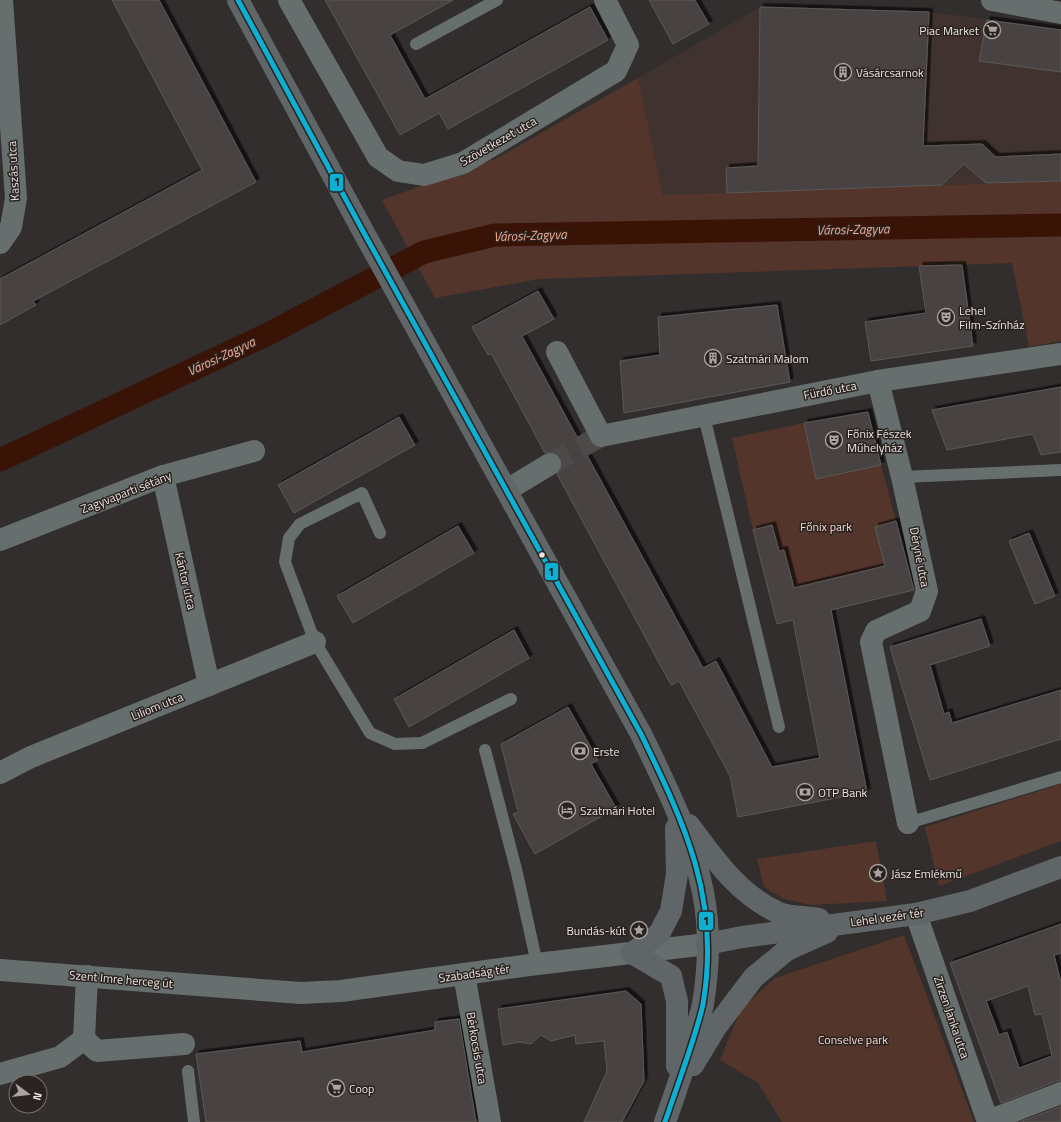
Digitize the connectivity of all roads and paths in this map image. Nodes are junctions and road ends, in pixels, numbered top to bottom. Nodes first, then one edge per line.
1 (2, 0) edge
2 (238, 0) edge
3 (289, 0) edge
4 (497, 0) edge
5 (605, 0) edge
6 (992, 0) edge
7 (1061, 12) edge
8 (2, 36) edge
9 (416, 44) dead end
10 (5, 116) edge
11 (5, 235) edge
12 (557, 352) dead end
13 (1061, 354) edge
14 (878, 381) junction
15 (704, 416) junction
16 (254, 451) dead end
17 (550, 464) tunnel mouth
18 (1061, 470) edge
19 (163, 476) junction
20 (902, 477) junction
21 (507, 490) junction
22 (380, 533) dead end
23 (0, 540) edge
24 (315, 642) junction
25 (209, 685) junction
26 (511, 699) dead end
27 (779, 727) dead end
28 (485, 750) dead end
29 (0, 773) edge
30 (1061, 777) edge
31 (676, 808) junction
32 (908, 823) joint
33 (1061, 867) edge
34 (916, 914) junction
35 (846, 922) junction
36 (707, 944) junction
37 (632, 953) junction
38 (537, 964) junction
39 (0, 970) edge
40 (464, 974) junction
41 (87, 976) junction
42 (241, 990) joint
43 (84, 1039) junction
44 (184, 1044) dead end
45 (188, 1071) dead end
46 (0, 1074) edge
47 (677, 1090) junction
48 (1061, 1092) edge
49 (988, 1121) edge
50 (194, 1122) edge
51 (490, 1122) edge
52 (665, 1122) edge

1 - 8 street, Kaszás utca
2 - 21 street
3 - 5 street, Szövetkezet utca
4 - 9 lane
6 - 7 street
8 - 10 street, Kaszás utca
10 - 11 street, Kaszás utca
12 - 15 street, Fürdő utca
13 - 14 street, Fürdő utca
14 - 15 street, Fürdő utca
14 - 20 street, Déryné utca
15 - 27 lane
16 - 19 street, Zagyvaparti sétány
17 - 21 street
18 - 20 lane
19 - 23 street, Zagyvaparti sétány
19 - 25 street, Kántor utca
20 - 32 street, Déryné utca
21 - 31 street
22 - 24 lane
24 - 25 street, Liliom utca
24 - 26 lane
25 - 29 street, Liliom utca
28 - 38 lane
30 - 32 lane
31 - 35 street
31 - 36 street
31 - 37 street
33 - 34 street, Lehel vezér tér
34 - 35 street, Lehel vezér tér
34 - 49 street, Zirzen Janka utca
35 - 36 street, Lehel vezér tér
35 - 47 street
36 - 37 street, Szabadság tér
36 - 47 street
37 - 38 street, Szabadság tér
37 - 47 street
38 - 40 street, Szabadság tér
39 - 41 street, Szent Imre herceg út
40 - 42 street, Szabadság tér
40 - 51 street, Bérkocsis utca
41 - 42 street, Szent Imre herceg út
41 - 43 street
43 - 44 street
43 - 46 street
45 - 50 lane
47 - 52 street
48 - 49 street, Zirzen Janka utca

